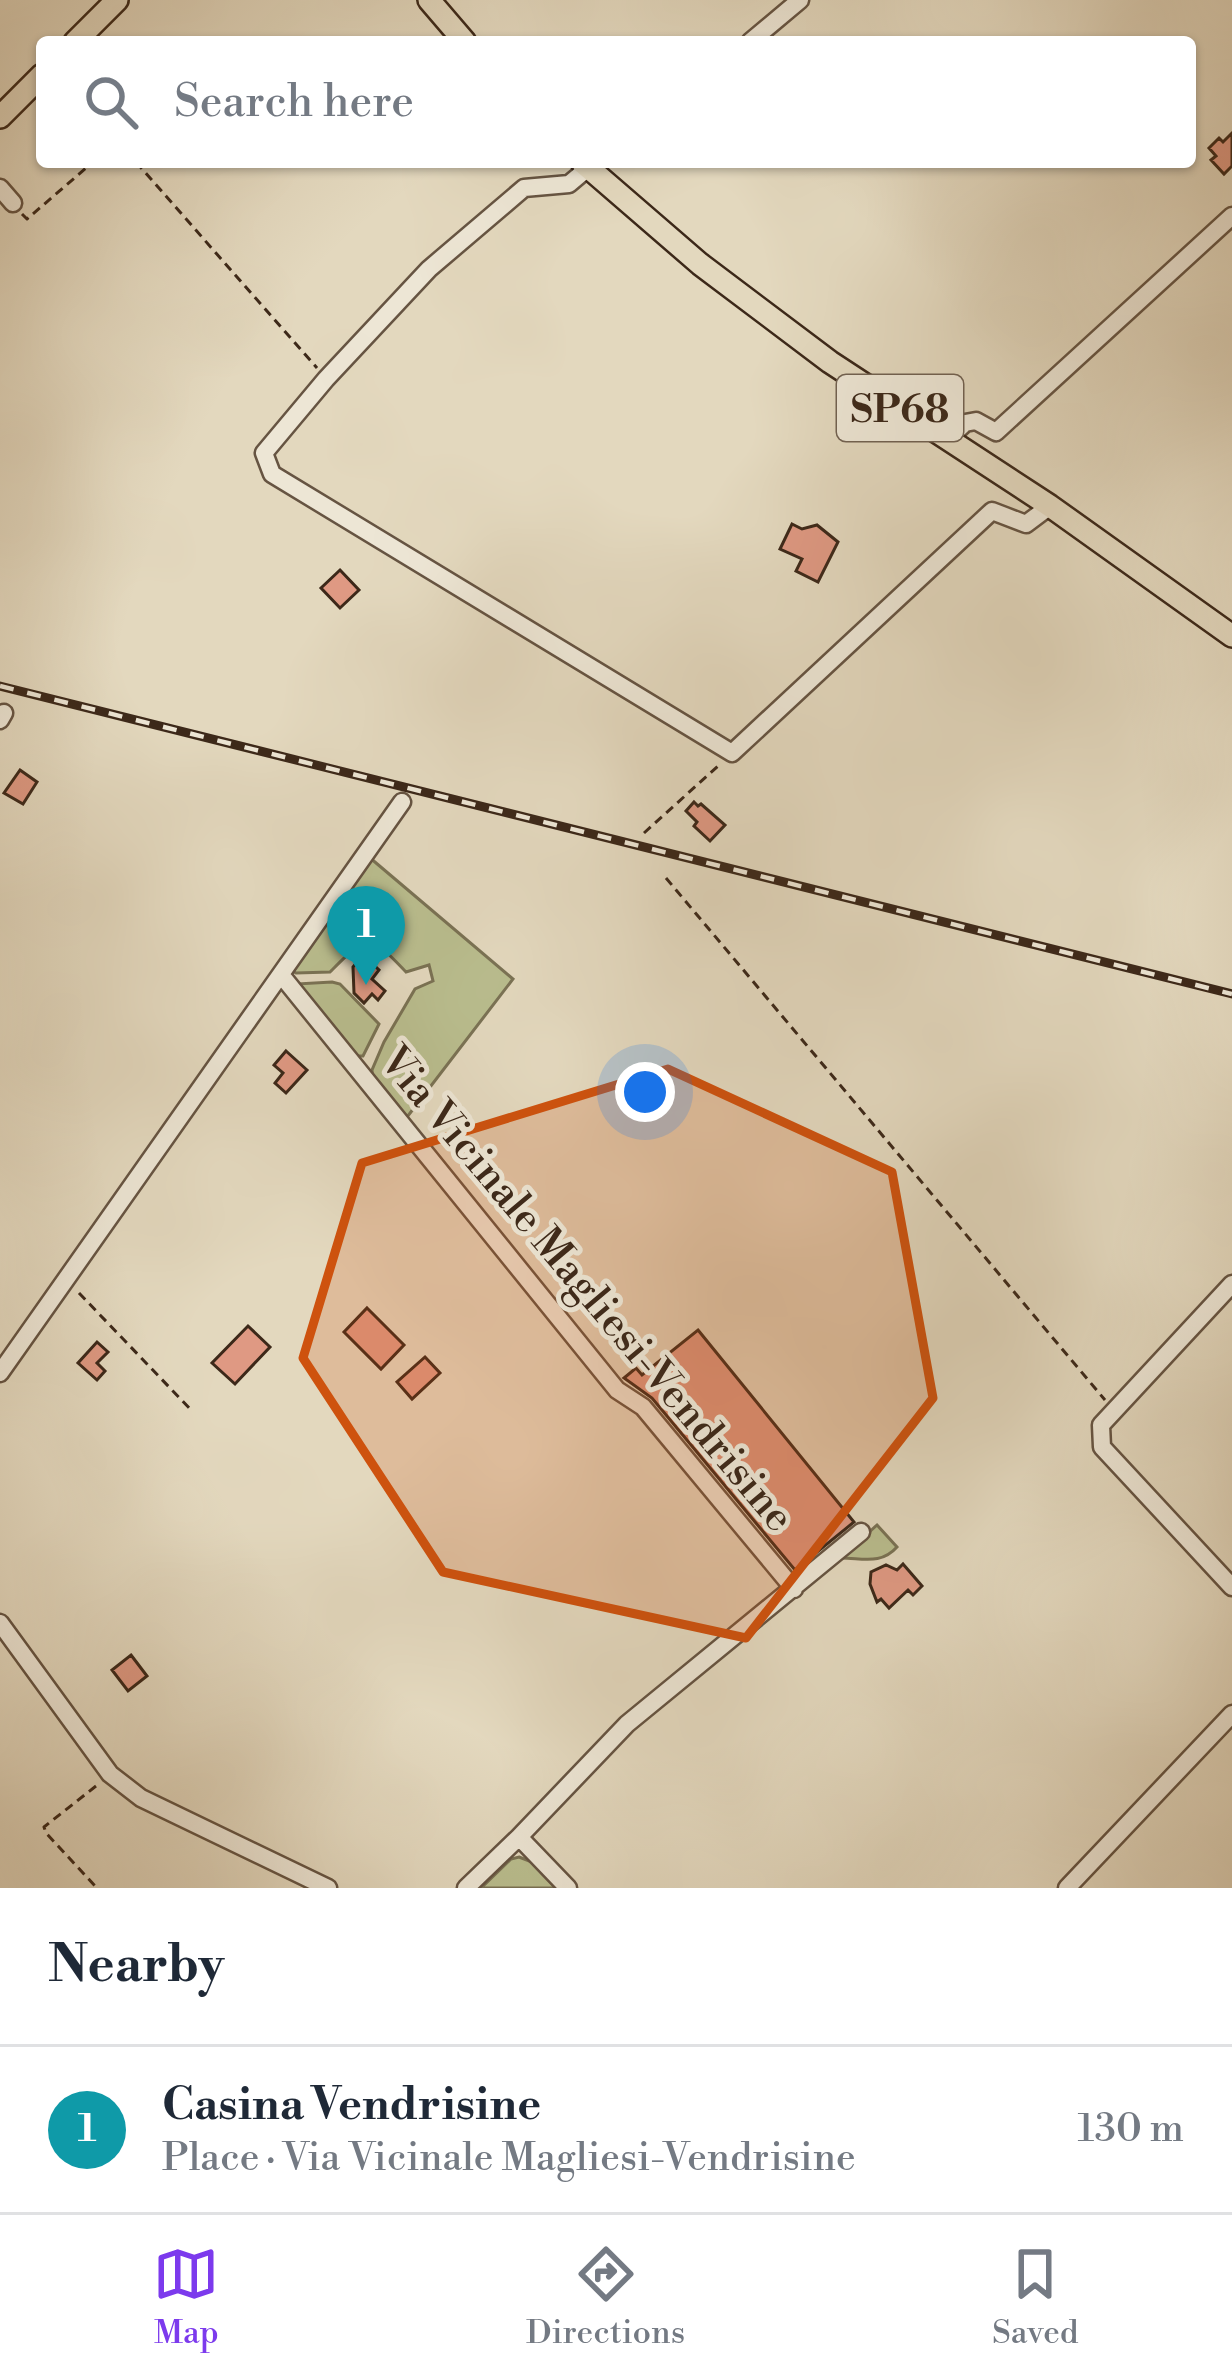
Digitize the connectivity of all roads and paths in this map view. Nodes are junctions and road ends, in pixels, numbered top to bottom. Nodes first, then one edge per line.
1 (117, 0) edge
2 (430, 0) edge
3 (800, 0) edge
4 (81, 36) edge
5 (460, 36) edge
6 (757, 36) edge
7 (36, 81) edge
8 (0, 117) edge
9 (86, 168) edge
10 (141, 168) edge
11 (582, 168) edge
12 (589, 168) edge
13 (0, 188) edge
14 (14, 203) joint
15 (1232, 216) edge
16 (326, 379) junction
17 (948, 439) junction
18 (1050, 506) junction
19 (1232, 636) edge
20 (732, 753) junction
21 (402, 802) dead end
22 (644, 832) dead end
23 (666, 878) dead end
24 (281, 976) junction
25 (66, 1279) junction
26 (1232, 1284) edge
27 (0, 1372) edge
28 (1114, 1411) junction
29 (193, 1412) dead end
30 (861, 1532) dead end
31 (1232, 1587) edge
32 (794, 1589) junction
33 (0, 1623) edge
34 (1232, 1714) edge
35 (110, 1774) junction
36 (519, 1837) junction
37 (97, 1888) edge
38 (328, 1888) edge
39 (466, 1888) edge
40 (568, 1888) edge
41 (1067, 1888) edge

1 - 4 main road
2 - 5 main road
3 - 6 street
7 - 8 main road
9 - 14 path
10 - 16 path
11 - 16 street
12 - 17 main road, SP68
13 - 14 street
15 - 17 street
16 - 20 street
17 - 18 main road, SP68
18 - 19 main road, SP68
18 - 20 street
20 - 22 path
21 - 24 street
23 - 28 path
24 - 25 street
24 - 32 street, Via Vicinale Magliesi-Vendrisine
25 - 27 street
25 - 29 path
26 - 28 street
28 - 31 street
30 - 32 street
32 - 36 street
33 - 35 street
34 - 41 street
35 - 37 path
35 - 38 street
36 - 39 street
36 - 40 street

